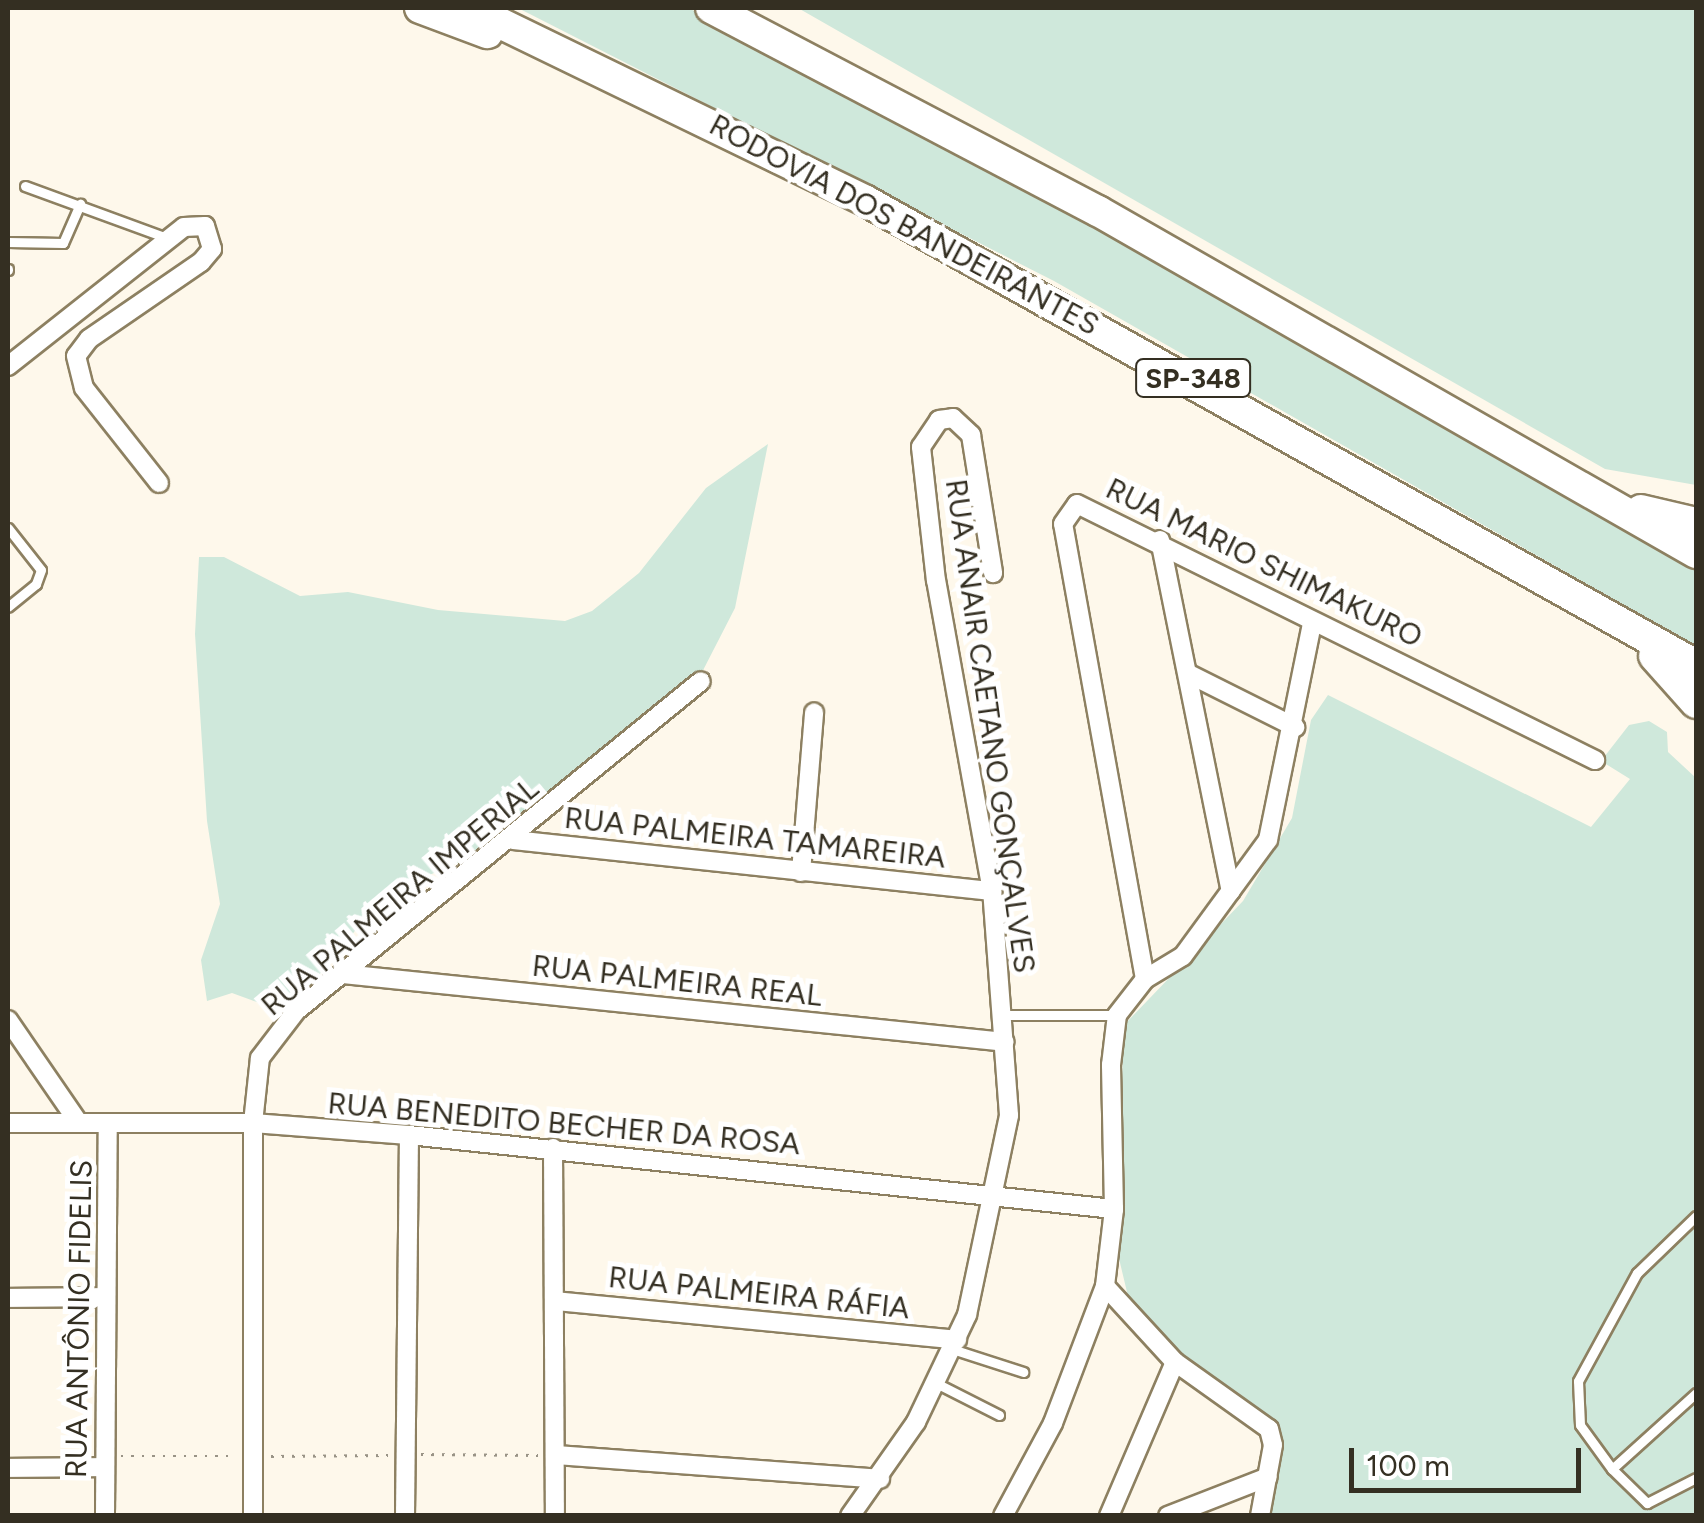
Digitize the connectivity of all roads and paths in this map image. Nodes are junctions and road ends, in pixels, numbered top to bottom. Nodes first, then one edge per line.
1 (420, 8) edge
2 (469, 8) edge
3 (712, 8) edge
4 (681, 108) junction
5 (25, 186) dead end
6 (80, 204) junction
7 (169, 238) junction
8 (8, 242) edge
9 (8, 366) edge
10 (159, 483) dead end
11 (1599, 497) junction
12 (1696, 523) edge
13 (8, 528) edge
14 (1160, 540) junction
15 (1696, 554) edge
16 (993, 572) dead end
17 (1550, 580) junction
18 (8, 607) edge
19 (1312, 623) junction
20 (1696, 665) edge
21 (1189, 674) junction
22 (701, 681) dead end
23 (1696, 704) edge
24 (814, 713) dead end
25 (1295, 727) junction
26 (1594, 760) dead end
27 (513, 840) junction
28 (801, 872) junction
29 (992, 890) junction
30 (1231, 890) junction
31 (343, 974) junction
32 (1145, 978) junction
33 (1003, 1014) junction
34 (1117, 1014) junction
35 (8, 1020) edge
36 (1006, 1042) junction
37 (78, 1122) junction
38 (8, 1123) edge
39 (253, 1123) junction
40 (108, 1124) junction
41 (408, 1135) junction
42 (554, 1148) junction
43 (994, 1194) junction
44 (1114, 1208) junction
45 (1696, 1216) edge
46 (1105, 1286) junction
47 (106, 1297) junction
48 (8, 1298) edge
49 (555, 1301) junction
50 (954, 1344) junction
51 (1175, 1362) junction
52 (1023, 1372) dead end
53 (934, 1382) junction
54 (1696, 1393) edge
55 (1000, 1415) dead end
56 (406, 1454) junction
57 (555, 1455) junction
58 (253, 1456) junction
59 (104, 1461) junction
60 (8, 1468) edge
61 (1612, 1469) junction
62 (1268, 1478) junction
63 (1696, 1478) edge
64 (880, 1479) junction
65 (104, 1516) edge
66 (253, 1516) edge
67 (405, 1516) edge
68 (555, 1516) edge
69 (850, 1516) edge
70 (1003, 1516) edge
71 (1109, 1516) edge
72 (1168, 1516) edge
73 (1260, 1516) edge

1 - 4 highway
2 - 4 highway, RODOVIA DOS BANDEIRANTES / SP-348
3 - 11 highway
4 - 17 highway, RODOVIA DOS BANDEIRANTES / SP-348
5 - 6 lane
6 - 7 lane
6 - 8 lane
7 - 9 street
7 - 10 street
11 - 12 highway
11 - 15 highway
13 - 18 lane
14 - 19 street, RUA MARIO SHIMAKURO
14 - 21 street
14 - 32 street, RUA MARIO SHIMAKURO
16 - 29 street, RUA ANAIR CAETANO GONÇALVES
17 - 20 highway, RODOVIA DOS BANDEIRANTES / SP-348
17 - 23 highway
19 - 25 street
19 - 26 street, RUA MARIO SHIMAKURO
21 - 25 street
21 - 30 street
22 - 27 street, RUA PALMEIRA IMPERIAL
24 - 28 street
25 - 30 street
27 - 28 street, RUA PALMEIRA TAMAREIRA
27 - 31 street, RUA PALMEIRA IMPERIAL
28 - 29 street, RUA PALMEIRA TAMAREIRA
29 - 33 street, RUA ANAIR CAETANO GONÇALVES
30 - 32 street
31 - 36 street, RUA PALMEIRA REAL
31 - 39 street, RUA PALMEIRA IMPERIAL
32 - 34 street
33 - 34 lane
33 - 36 street, RUA ANAIR CAETANO GONÇALVES
34 - 44 street
35 - 37 street
36 - 43 street, RUA ANAIR CAETANO GONÇALVES
37 - 38 street, RUA BENEDITO BECHER DA ROSA
37 - 40 street, RUA BENEDITO BECHER DA ROSA
39 - 40 street, RUA BENEDITO BECHER DA ROSA
39 - 41 street, RUA BENEDITO BECHER DA ROSA
39 - 58 street, RUA PALMEIRA IMPERIAL
40 - 47 street, RUA ANTÔNIO FIDELIS
41 - 42 street, RUA BENEDITO BECHER DA ROSA
41 - 56 street
42 - 43 street, RUA BENEDITO BECHER DA ROSA
42 - 49 street
43 - 44 street, RUA BENEDITO BECHER DA ROSA
43 - 50 street, RUA ANAIR CAETANO GONÇALVES
44 - 46 street
45 - 61 lane
46 - 51 street
46 - 70 street
47 - 48 street
47 - 59 street, RUA ANTÔNIO FIDELIS
49 - 50 street, RUA PALMEIRA RÁFIA
49 - 57 street
50 - 52 lane
50 - 53 street, RUA ANAIR CAETANO GONÇALVES
51 - 62 street
51 - 71 street
53 - 55 lane
53 - 64 street, RUA ANAIR CAETANO GONÇALVES
54 - 61 lane
56 - 57 path
56 - 58 path
56 - 67 street
57 - 64 street
57 - 68 street
58 - 59 path
58 - 66 street, RUA PALMEIRA IMPERIAL
59 - 60 street
59 - 65 street, RUA ANTÔNIO FIDELIS
61 - 63 lane
62 - 72 street
62 - 73 street
64 - 69 street, RUA ANAIR CAETANO GONÇALVES

